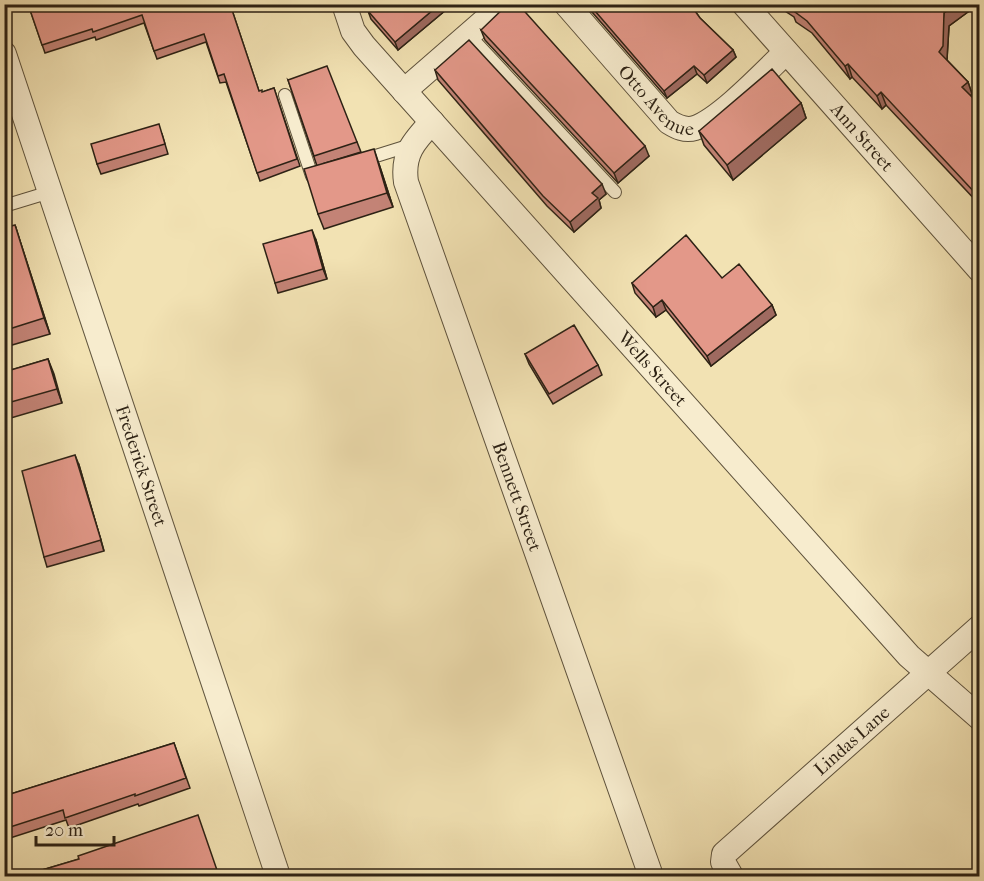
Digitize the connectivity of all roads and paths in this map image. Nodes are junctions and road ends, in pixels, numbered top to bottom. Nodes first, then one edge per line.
1 (345, 4) edge
2 (504, 4) edge
3 (566, 4) edge
4 (744, 4) edge
5 (469, 35) junction
6 (786, 52) junction
7 (4, 54) edge
8 (404, 91) junction
9 (285, 95) dead end
10 (432, 122) junction
11 (411, 145) junction
12 (51, 192) junction
13 (615, 192) dead end
14 (4, 206) edge
15 (980, 270) edge
16 (980, 627) edge
17 (929, 673) junction
18 (980, 718) edge
19 (728, 865) edge
20 (278, 876) edge
21 (651, 876) edge

1 - 8 street, Wells Street
2 - 5 street
3 - 6 street, Otto Avenue
4 - 6 street, Ann Street
5 - 8 street
5 - 13 lane
6 - 15 street, Ann Street
7 - 12 street, Frederick Street
8 - 10 street, Wells Street
9 - 11 lane
10 - 11 street
10 - 17 street, Wells Street
11 - 21 street, Bennett Street
12 - 14 lane
12 - 20 street, Frederick Street
16 - 17 street, Lindas Lane
17 - 18 street, Wells Street
17 - 19 street, Lindas Lane

